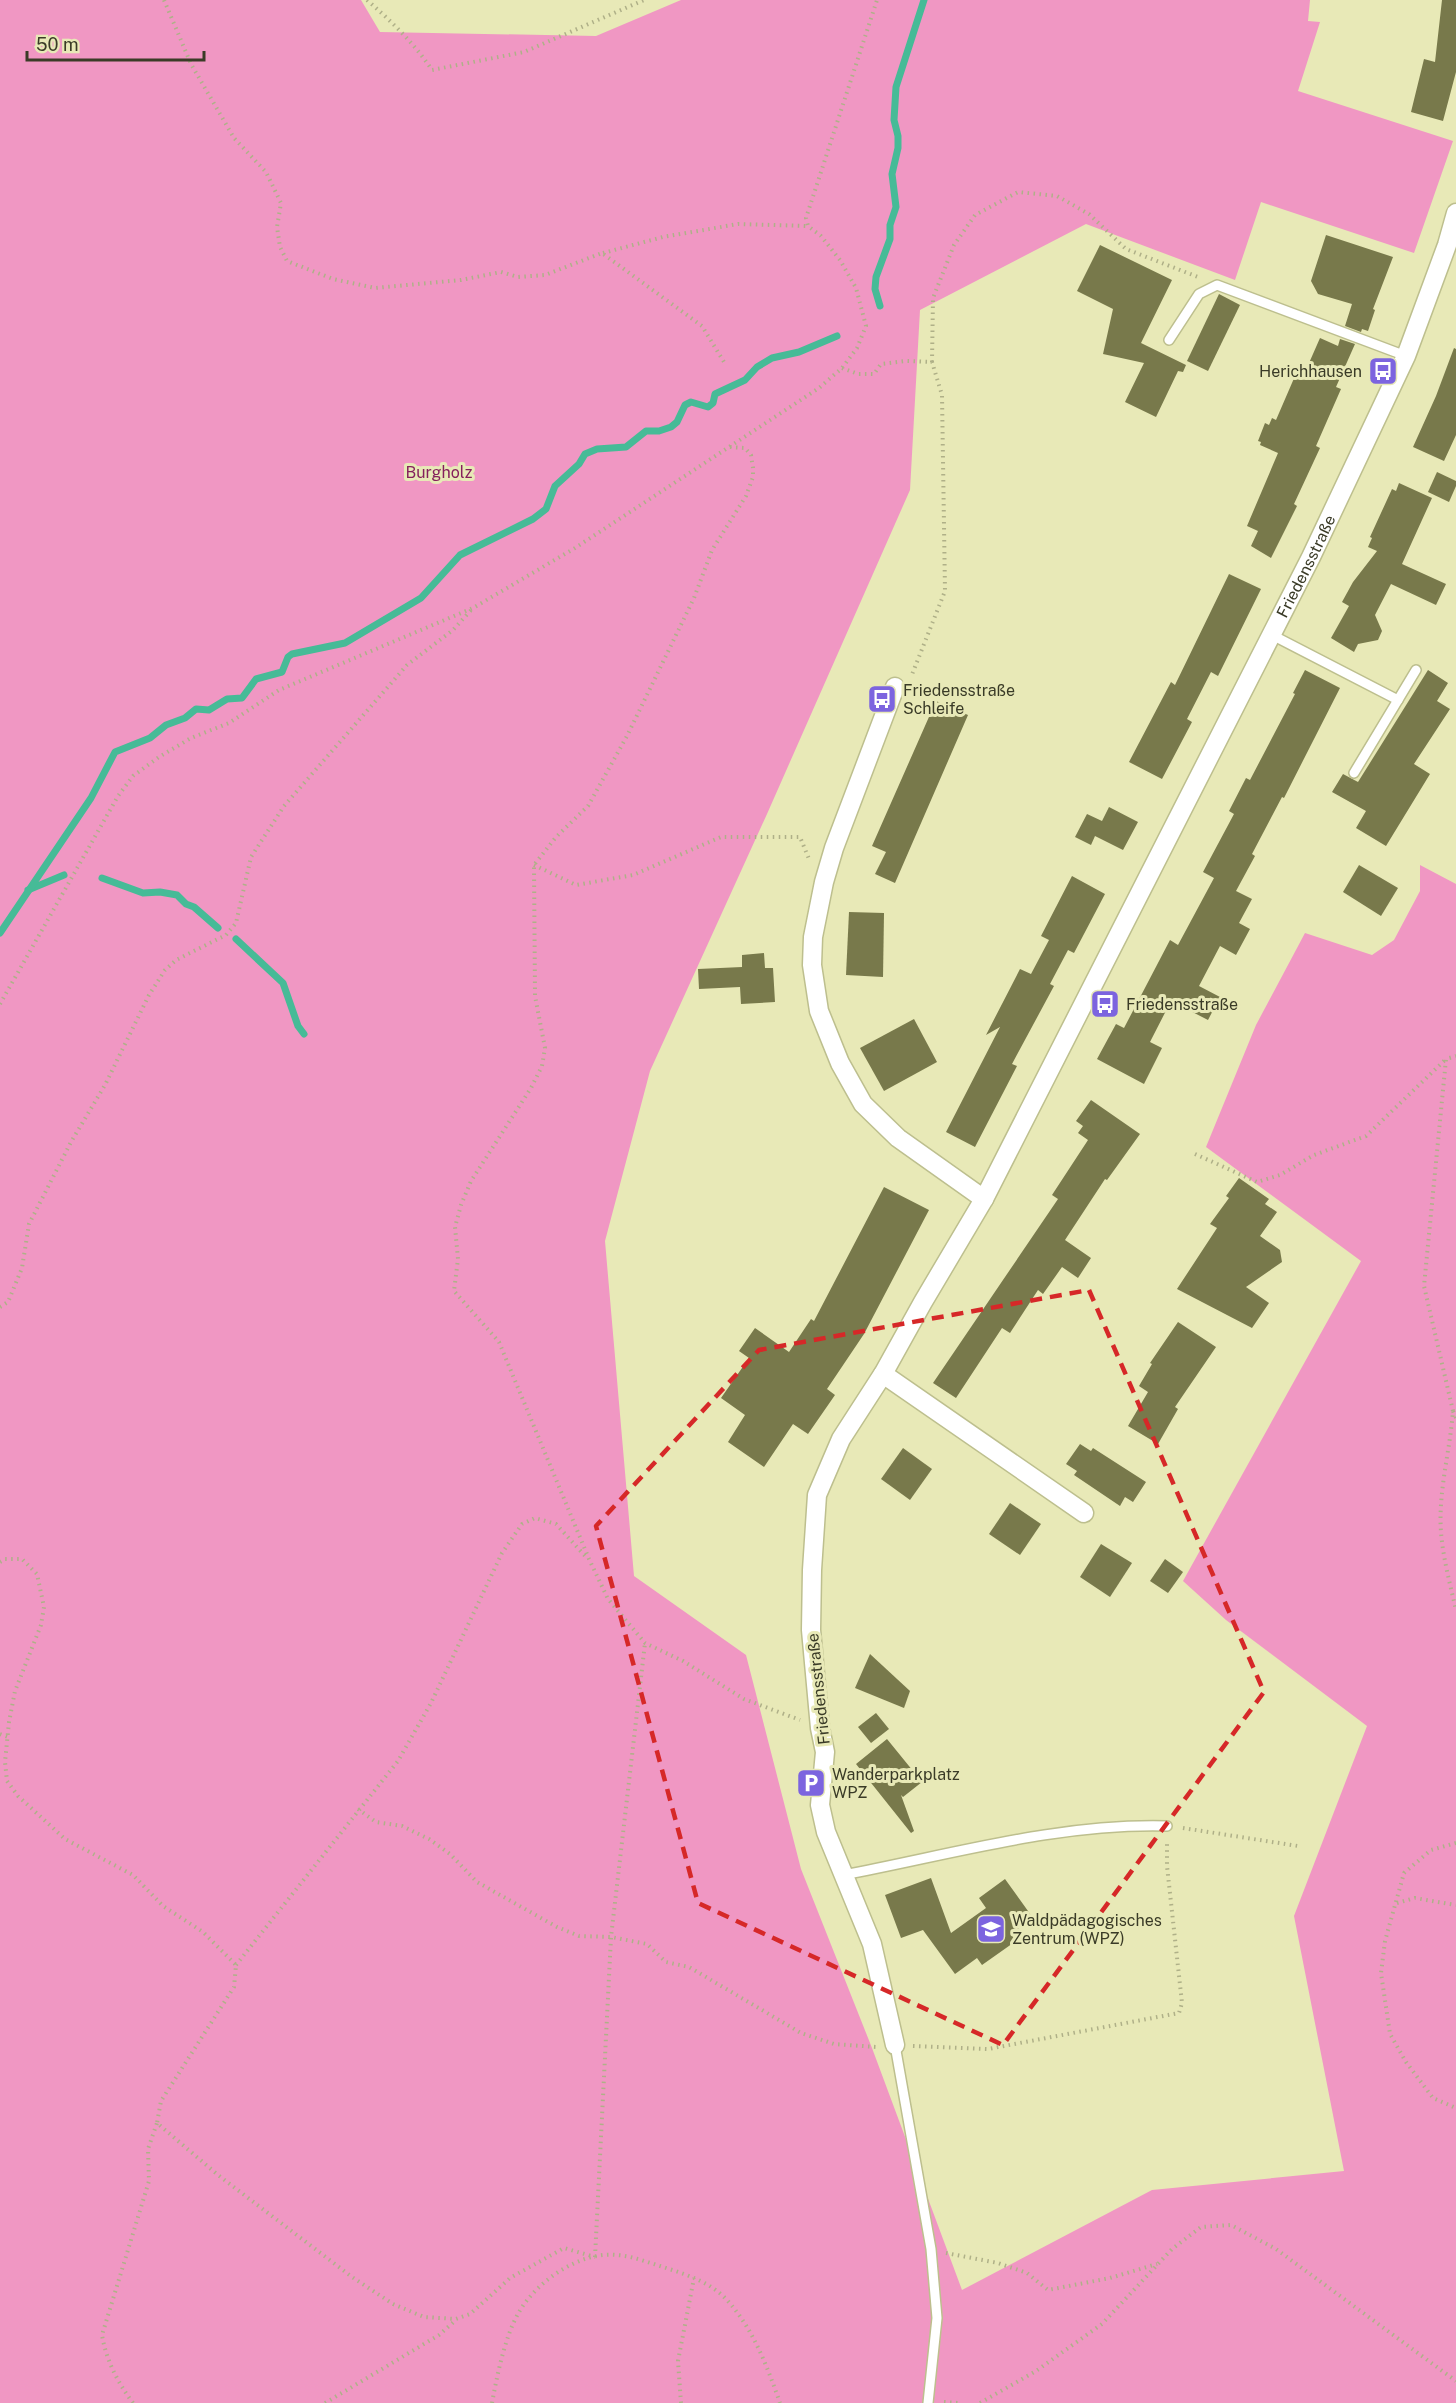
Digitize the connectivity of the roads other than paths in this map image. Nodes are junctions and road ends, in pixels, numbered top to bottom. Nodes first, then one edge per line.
1 (1456, 213) edge
2 (1169, 340) dead end
3 (1406, 356) junction
4 (1272, 635) junction
5 (1416, 670) dead end
6 (895, 687) road end
7 (1398, 700) junction
8 (1354, 773) dead end
9 (984, 1199) junction
10 (884, 1374) junction
11 (1084, 1513) dead end
12 (1167, 1826) road end
13 (843, 1875) junction
14 (895, 2045) joint
15 (928, 2403) edge

1 - 3 street, Friedensstraße
2 - 3 lane
3 - 4 street, Friedensstraße
4 - 7 lane
4 - 9 street, Friedensstraße
5 - 7 lane
6 - 9 street
7 - 8 lane
9 - 10 street, Friedensstraße
10 - 11 street
10 - 13 street, Friedensstraße
12 - 13 lane
13 - 14 street, Friedensstraße
14 - 15 lane

